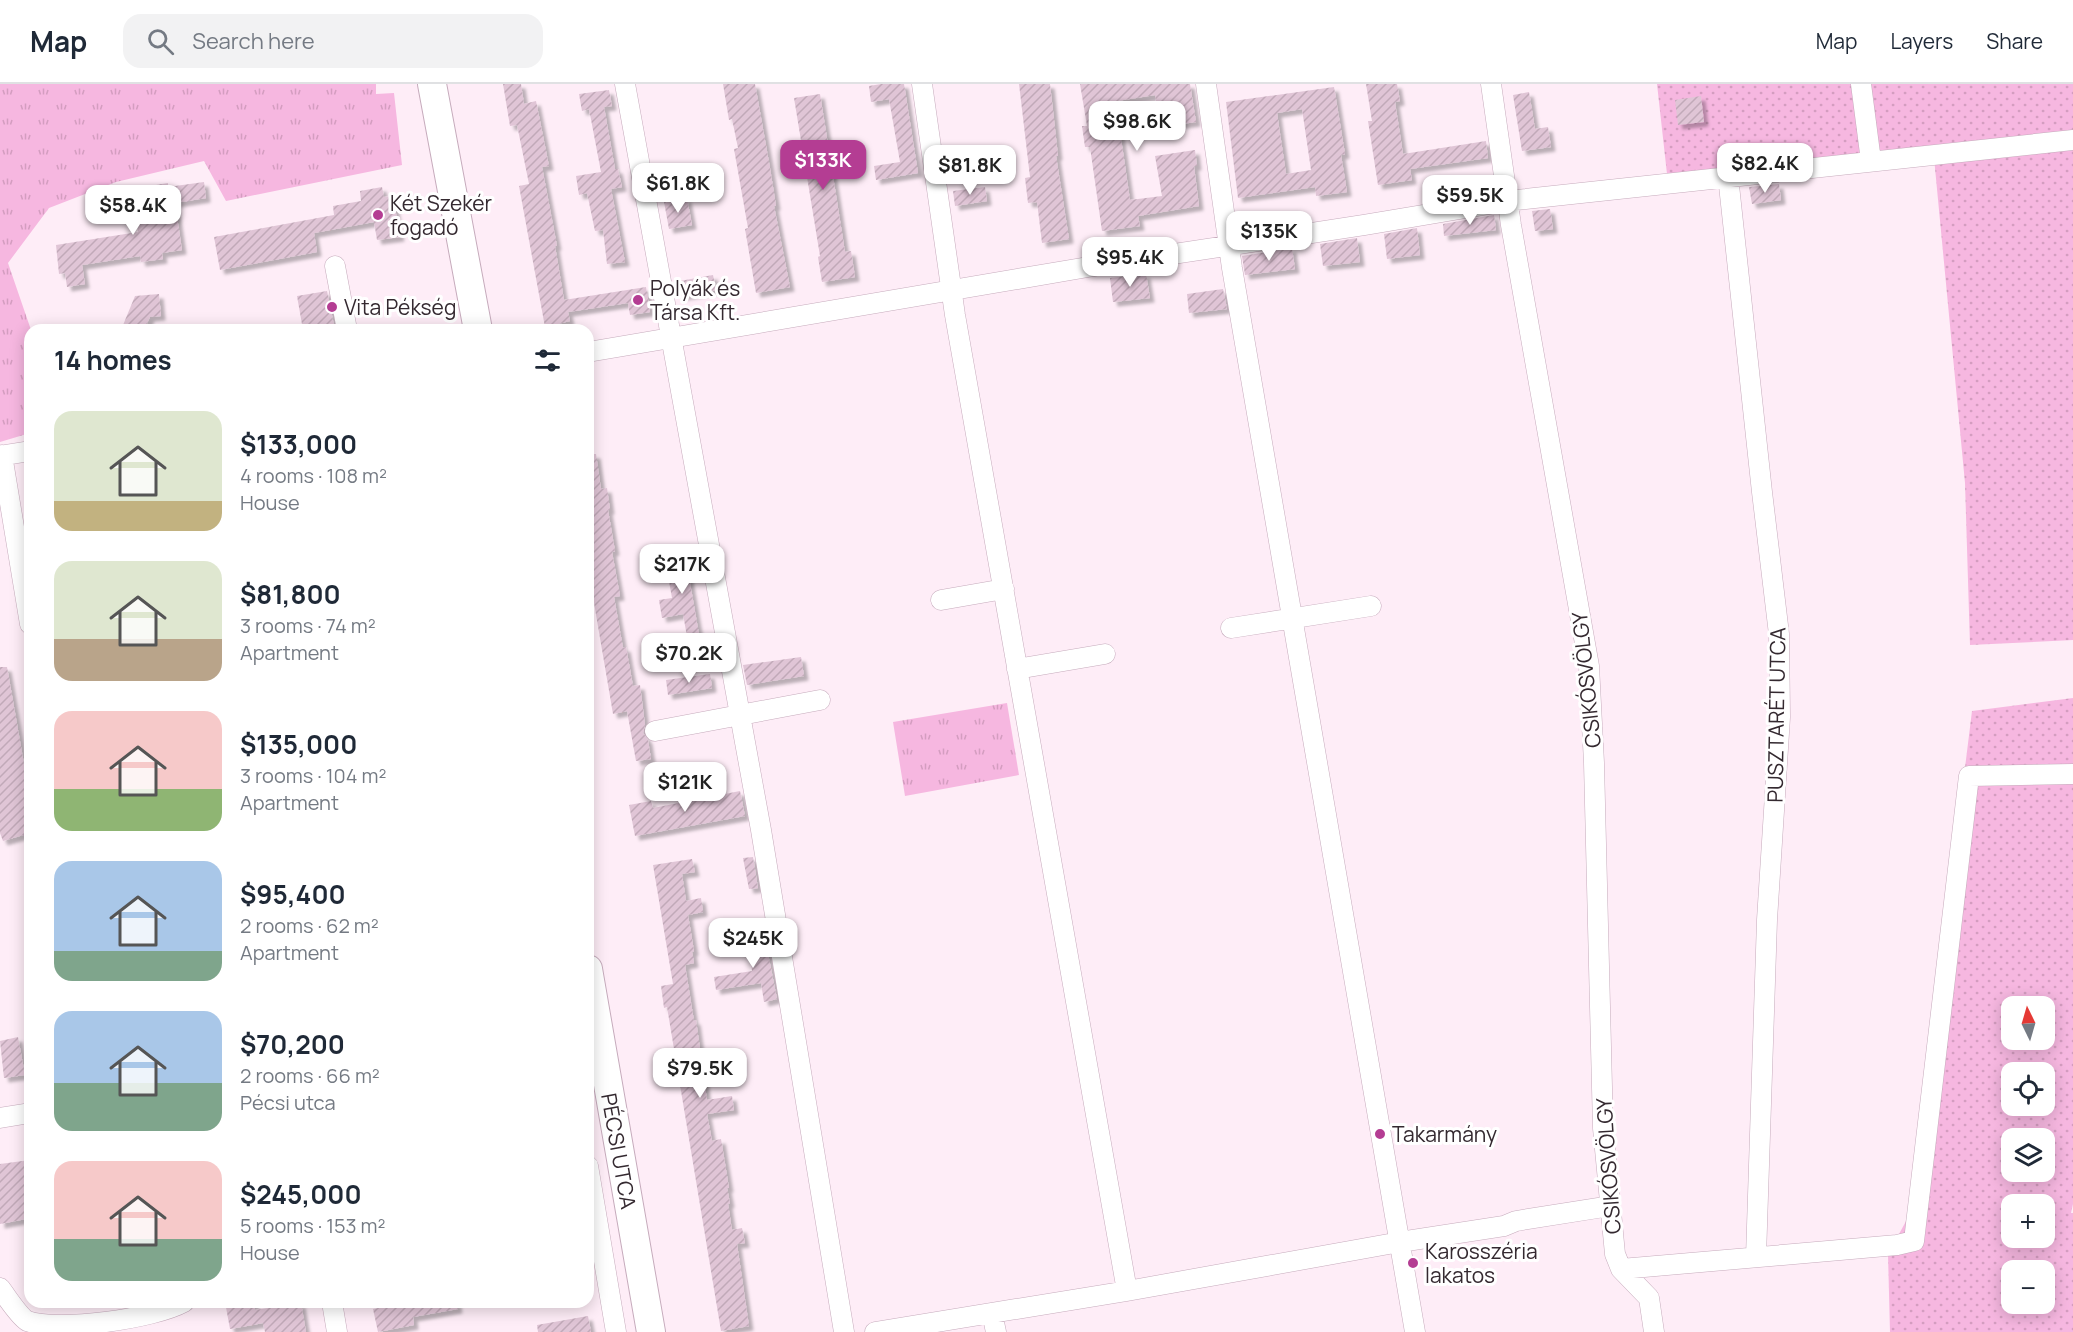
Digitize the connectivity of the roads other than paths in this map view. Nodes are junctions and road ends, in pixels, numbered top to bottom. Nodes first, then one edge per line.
1 (432, 84) edge
2 (625, 84) edge
3 (922, 84) edge
4 (1206, 84) edge
5 (1491, 84) edge
6 (1861, 84) edge
7 (2073, 140) edge
8 (1871, 161) junction
9 (1728, 176) junction
10 (1507, 201) junction
11 (1228, 245) junction
12 (335, 266) dead end
13 (950, 290) junction
14 (346, 324) edge
15 (477, 324) edge
16 (672, 338) junction
17 (594, 351) edge
18 (24, 452) edge
19 (1, 455) edge
20 (24, 589) edge
21 (1004, 589) junction
22 (941, 600) dead end
23 (1371, 606) dead end
24 (1293, 618) junction
25 (1231, 628) dead end
26 (1105, 654) dead end
27 (1017, 669) junction
28 (820, 700) dead end
29 (740, 715) junction
30 (655, 731) dead end
31 (2073, 774) edge
32 (594, 1004) edge
33 (24, 1114) edge
34 (0, 1118) edge
35 (594, 1202) edge
36 (1610, 1206) junction
37 (1400, 1242) junction
38 (1756, 1257) junction
39 (1621, 1269) junction
40 (0, 1288) edge
41 (1127, 1291) junction
42 (173, 1308) edge
43 (333, 1308) edge
44 (994, 1323) edge
45 (337, 1332) edge
46 (616, 1332) edge
47 (651, 1332) edge
48 (844, 1332) edge
49 (875, 1332) edge
50 (1415, 1332) edge
51 (1654, 1332) edge

1 - 15 main road
2 - 16 street
3 - 13 street
4 - 11 street
5 - 10 street, CSIKÓSVÖLGY
6 - 8 street
7 - 8 street
8 - 9 street
9 - 10 street
9 - 38 street, PUSZTARÉT UTCA
10 - 11 street
10 - 36 street, CSIKÓSVÖLGY
11 - 13 street
11 - 24 street
12 - 14 street
13 - 16 street
13 - 21 street
16 - 17 street
16 - 29 street
18 - 19 street
19 - 20 street
21 - 22 street
21 - 27 street
23 - 24 street
24 - 25 street
24 - 37 street
26 - 27 street
27 - 41 street
28 - 29 street
29 - 30 street
29 - 48 street
31 - 38 street
32 - 47 main road, PÉCSI UTCA
33 - 34 street
35 - 46 street
36 - 37 street
36 - 39 street, CSIKÓSVÖLGY
37 - 41 street
37 - 50 street
38 - 39 street
39 - 51 street
40 - 42 street
41 - 44 street
43 - 45 street
44 - 49 street

